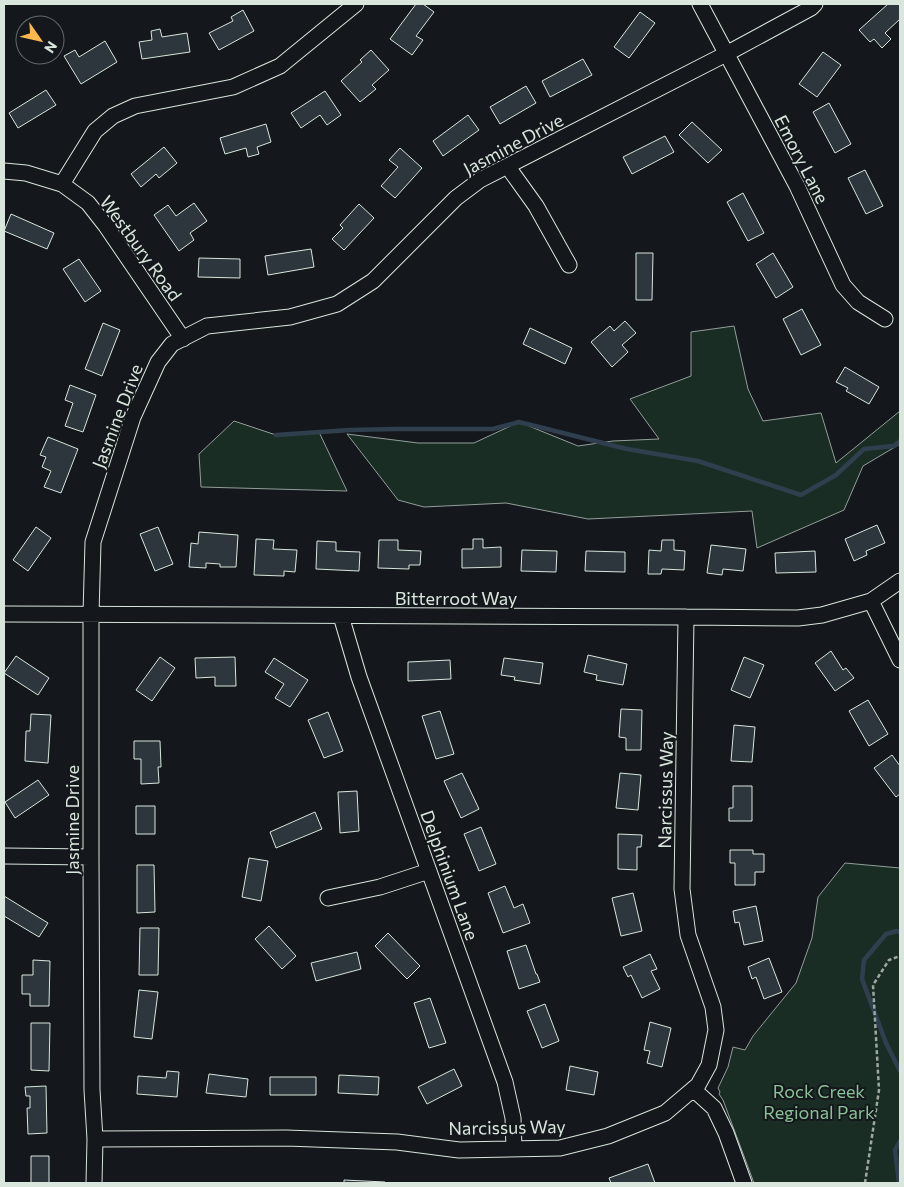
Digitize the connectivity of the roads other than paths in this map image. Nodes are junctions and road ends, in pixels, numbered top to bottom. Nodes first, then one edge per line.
1 (356, 4) edge
2 (700, 4) edge
3 (815, 4) edge
4 (726, 54) junction
5 (508, 166) junction
6 (4, 171) edge
7 (62, 184) junction
8 (569, 265) dead end
9 (885, 320) dead end
10 (183, 339) junction
11 (900, 581) edge
12 (871, 601) junction
13 (4, 614) edge
14 (91, 614) junction
15 (341, 616) junction
16 (686, 617) junction
17 (900, 660) edge
18 (4, 856) edge
19 (90, 857) junction
20 (429, 871) junction
21 (328, 898) dead end
22 (693, 1089) junction
23 (95, 1139) junction
24 (514, 1149) junction
25 (94, 1183) edge
26 (744, 1183) edge

1 - 7 street
2 - 4 street, Emory Lane
3 - 4 street, Jasmine Drive
4 - 5 street, Jasmine Drive
4 - 9 street, Emory Lane
5 - 8 street
5 - 10 street, Jasmine Drive
6 - 7 street, Westbury Road
7 - 10 street, Westbury Road
10 - 14 street, Jasmine Drive
11 - 12 street, Bitterroot Way
12 - 16 street, Bitterroot Way
12 - 17 street
13 - 14 street, Bitterroot Way
14 - 15 street, Bitterroot Way
14 - 19 street, Jasmine Drive
15 - 16 street, Bitterroot Way
15 - 20 street, Delphinium Lane
16 - 22 street, Narcissus Way
18 - 19 street
19 - 23 street, Jasmine Drive
20 - 21 street
20 - 24 street, Delphinium Lane
22 - 24 street, Narcissus Way
22 - 26 street
23 - 24 street, Narcissus Way
23 - 25 street, Jasmine Drive

